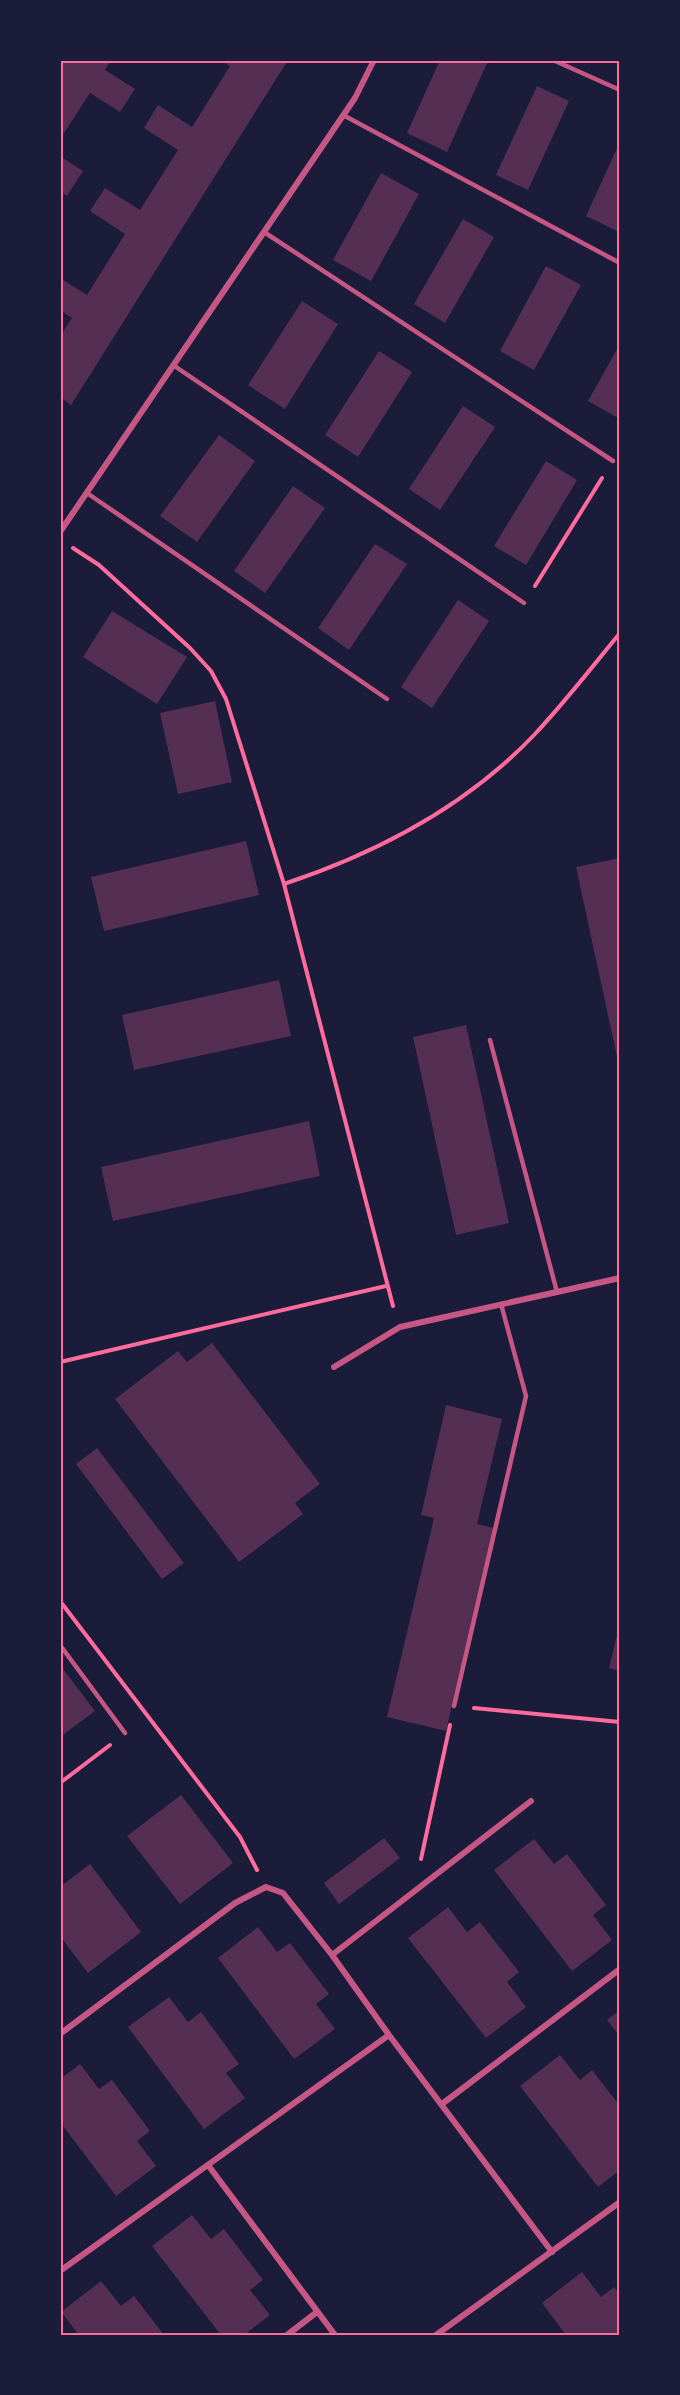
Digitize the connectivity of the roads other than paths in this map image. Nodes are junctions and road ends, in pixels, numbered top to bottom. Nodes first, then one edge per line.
1 (374, 60) edge
2 (553, 60) edge
3 (620, 90) edge
4 (343, 115) junction
5 (264, 232) junction
6 (620, 263) edge
7 (174, 365) junction
8 (613, 460) road end
9 (87, 493) junction
10 (60, 532) edge
11 (524, 603) road end
12 (387, 699) dead end
13 (490, 1040) dead end
14 (620, 1278) edge
15 (557, 1292) junction
16 (501, 1304) junction
17 (334, 1367) dead end
18 (60, 1645) edge
19 (454, 1706) road end
20 (125, 1733) road end
21 (531, 1801) dead end
22 (332, 1955) junction
23 (620, 1969) edge
24 (60, 2034) edge
25 (389, 2035) junction
26 (442, 2104) junction
27 (208, 2165) junction
28 (620, 2202) edge
29 (552, 2252) junction
30 (60, 2271) edge
31 (317, 2312) junction
32 (287, 2335) edge
33 (335, 2335) edge
34 (436, 2335) edge

1 - 4 street
2 - 3 lane
4 - 5 street
4 - 6 lane
5 - 7 street
5 - 8 lane
7 - 9 street
7 - 11 lane
9 - 10 street
9 - 12 lane
13 - 15 lane
14 - 15 street
15 - 16 street
16 - 17 street
16 - 19 lane
18 - 20 lane
21 - 22 street
22 - 24 street
22 - 25 street
23 - 26 street
25 - 26 street
25 - 27 street
26 - 29 street
27 - 30 street
27 - 31 street
28 - 29 street
29 - 34 street
31 - 32 street
31 - 33 street

